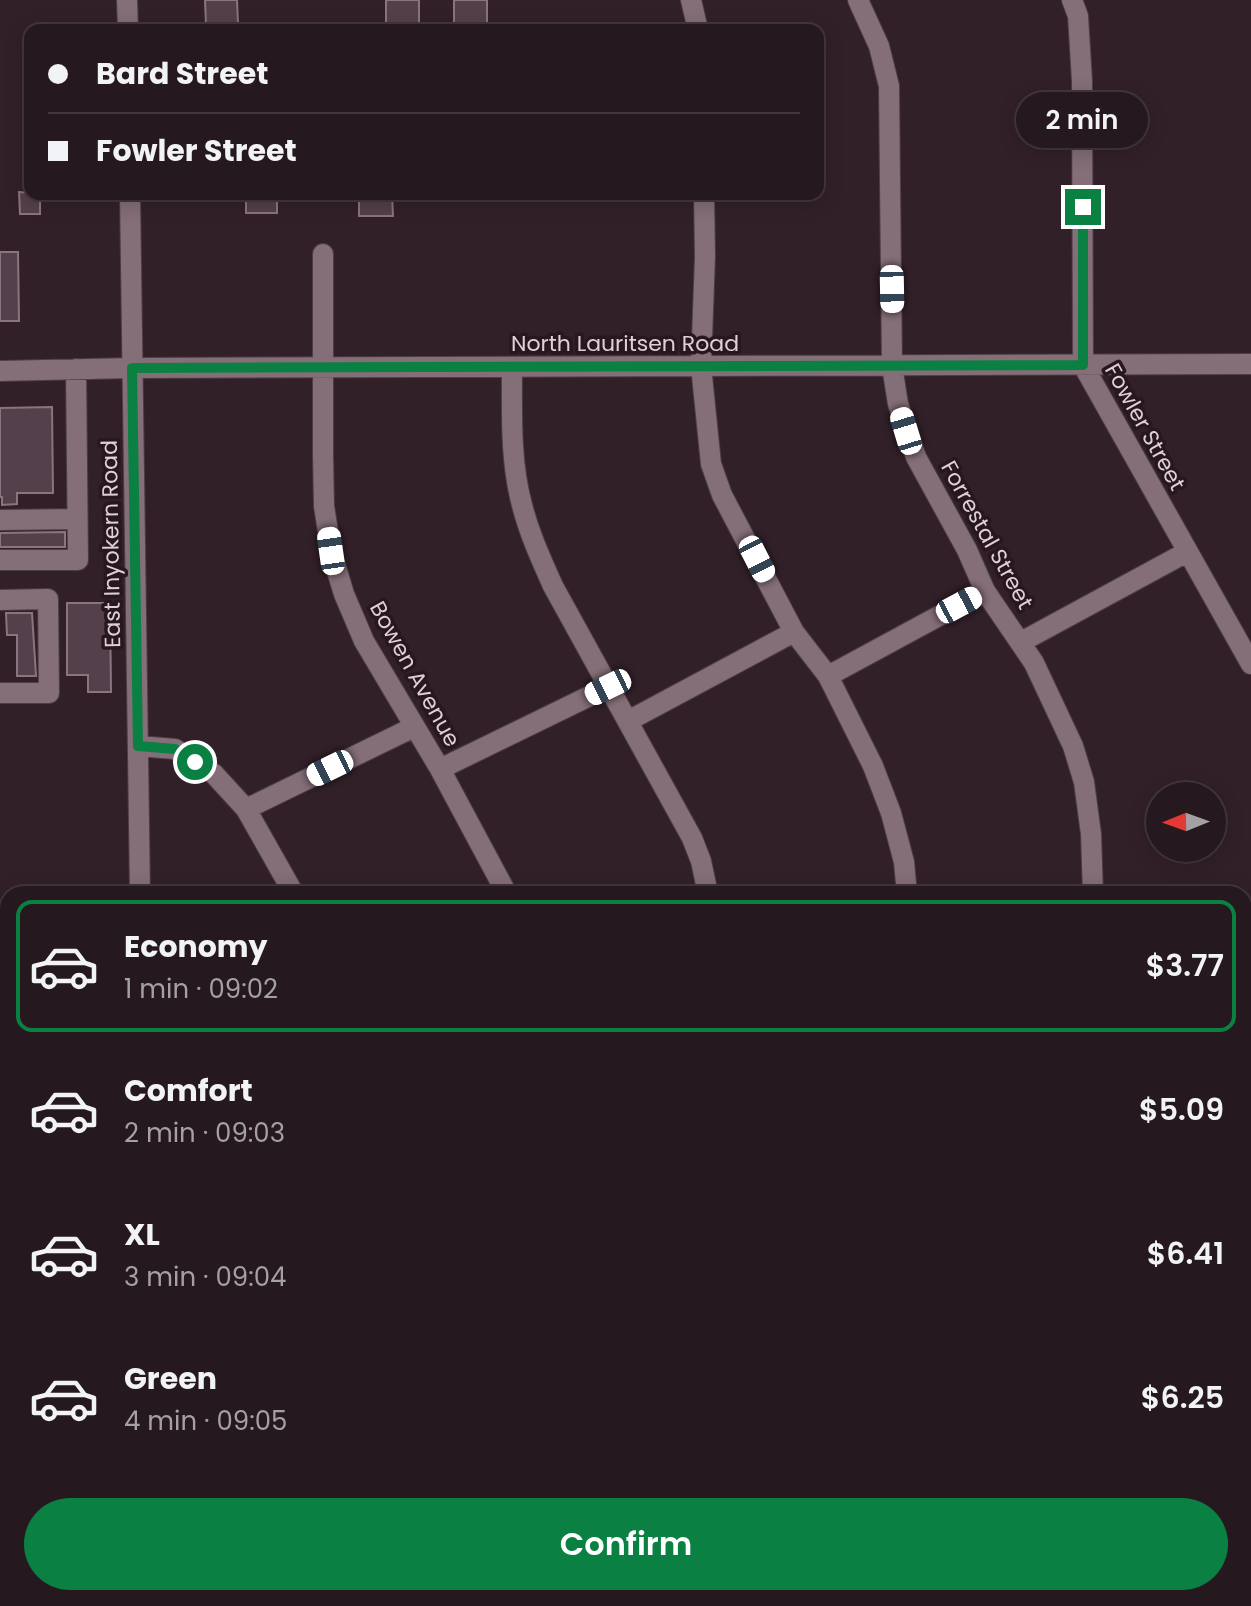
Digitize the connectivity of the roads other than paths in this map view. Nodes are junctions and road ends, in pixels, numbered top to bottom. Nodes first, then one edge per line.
1 (127, 0) edge
2 (691, 0) edge
3 (858, 0) edge
4 (1072, 0) edge
5 (128, 24) edge
6 (697, 24) edge
7 (130, 200) edge
8 (704, 200) edge
9 (323, 254) dead end
10 (1251, 364) edge
11 (1083, 365) junction
12 (701, 366) junction
13 (892, 366) junction
14 (322, 367) junction
15 (132, 368) junction
16 (512, 368) junction
17 (76, 369) junction
18 (0, 371) edge
19 (77, 519) junction
20 (0, 520) edge
21 (1187, 552) junction
22 (0, 560) edge
23 (985, 591) junction
24 (0, 600) edge
25 (794, 632) junction
26 (1021, 642) junction
27 (1251, 664) edge
28 (828, 676) junction
29 (608, 687) junction
30 (0, 693) edge
31 (628, 721) junction
32 (414, 727) junction
33 (138, 746) junction
34 (440, 769) junction
35 (246, 809) junction
36 (140, 886) edge
37 (289, 886) edge
38 (503, 886) edge
39 (706, 886) edge
40 (906, 886) edge
41 (1093, 886) edge

1 - 5 street
2 - 6 street
3 - 13 street, Forrestal Street
4 - 11 street, Fowler Street
7 - 15 street, East Inyokern Road
8 - 12 street
9 - 14 street, Bowen Avenue
10 - 11 street, North Lauritsen Road
11 - 13 street, North Lauritsen Road
11 - 21 street, Fowler Street
12 - 13 street, North Lauritsen Road
12 - 16 street, North Lauritsen Road
12 - 25 street
13 - 23 street, Forrestal Street
14 - 15 street, North Lauritsen Road
14 - 16 street, North Lauritsen Road
14 - 32 street, Bowen Avenue
15 - 17 street, North Lauritsen Road
15 - 33 street, East Inyokern Road
16 - 29 street
17 - 18 street, North Lauritsen Road
17 - 19 street
19 - 20 street
19 - 22 street
21 - 26 street
21 - 27 street, Fowler Street
23 - 26 street, Forrestal Street
23 - 28 street
24 - 30 street
25 - 28 street
25 - 31 street
26 - 41 street, Forrestal Street
28 - 40 street
29 - 31 street
29 - 34 street
31 - 39 street
32 - 34 street, Bowen Avenue
32 - 35 street
33 - 35 street
33 - 36 street, East Inyokern Road
34 - 38 street, Bowen Avenue
35 - 37 street

